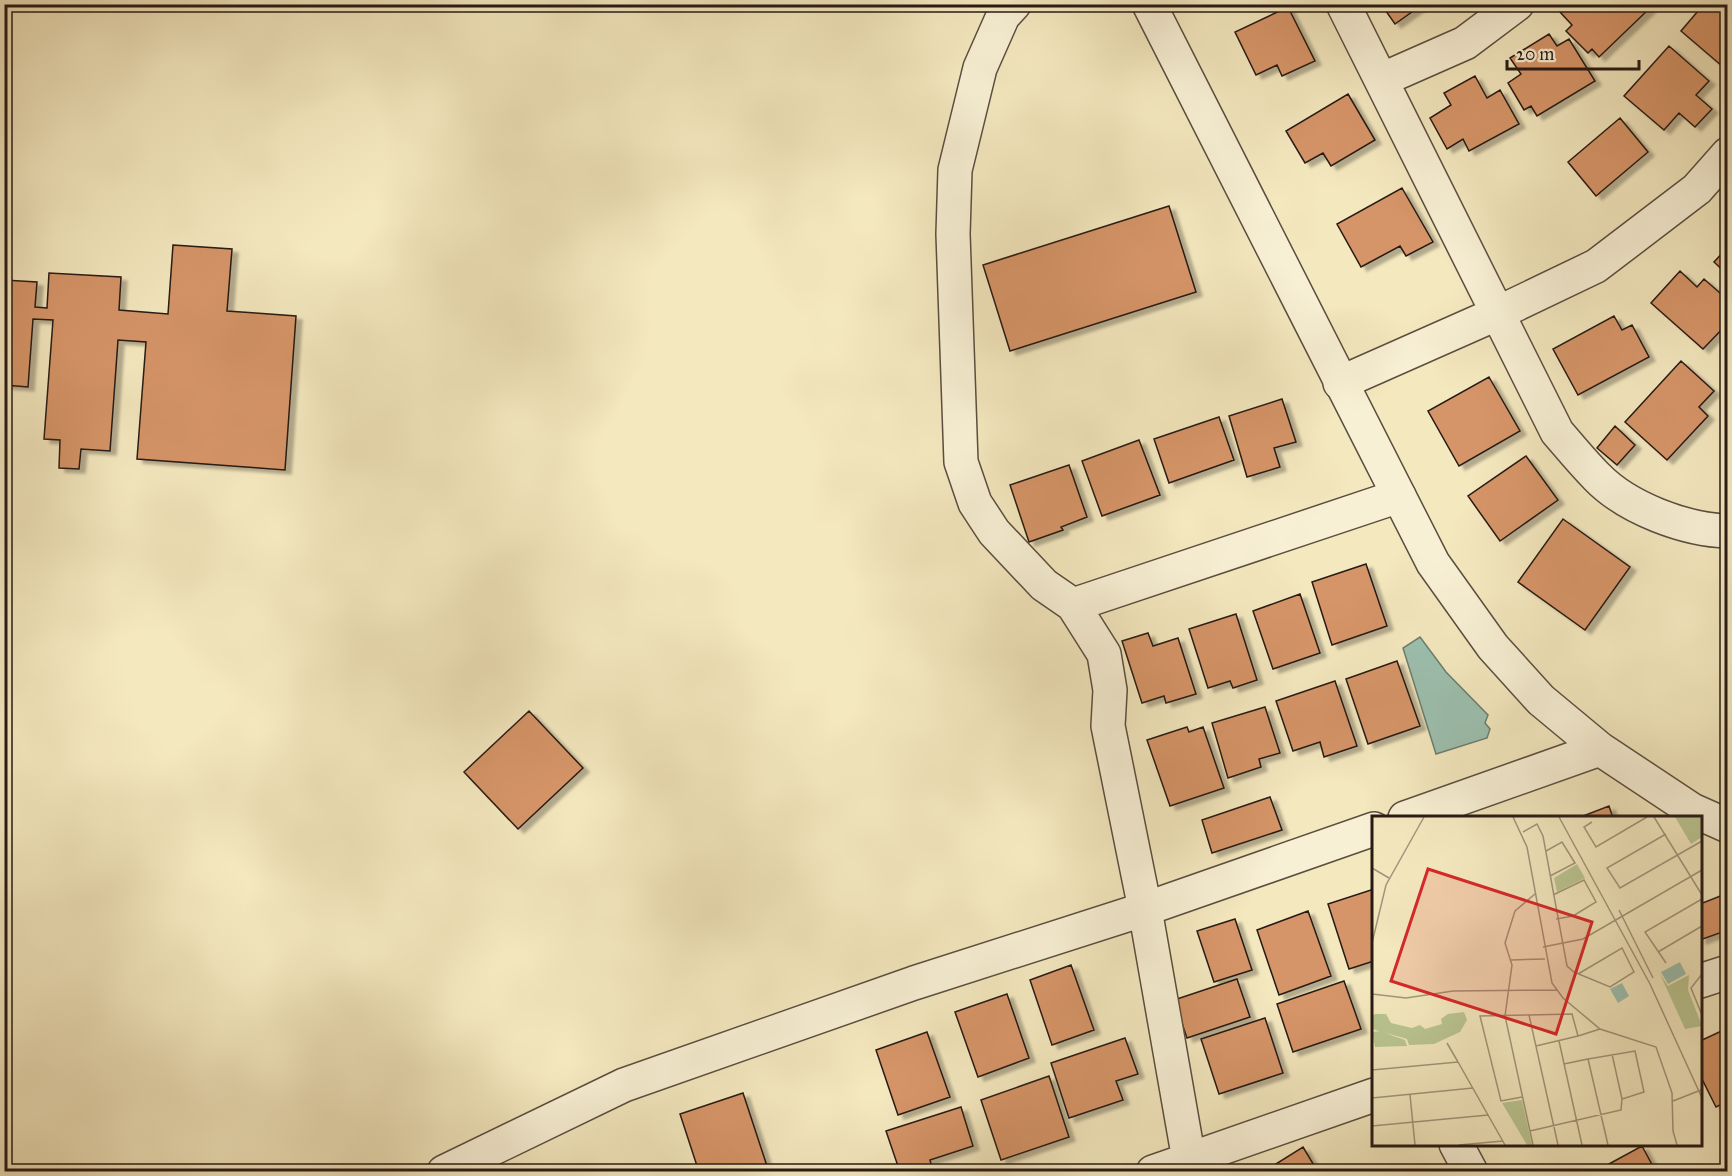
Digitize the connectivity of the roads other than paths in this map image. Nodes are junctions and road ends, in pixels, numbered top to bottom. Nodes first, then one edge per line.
1 (1014, 4) edge
2 (1149, 4) edge
3 (1343, 4) edge
4 (1517, 4) edge
5 (1381, 80) junction
6 (1728, 154) edge
7 (1496, 314) junction
8 (1340, 383) junction
9 (1399, 496) junction
10 (1728, 531) edge
11 (1073, 605) junction
12 (1600, 749) junction
13 (1411, 816) edge
14 (1728, 826) edge
15 (1372, 830) edge
16 (1145, 909) junction
17 (1728, 972) edge
18 (1702, 981) edge
19 (1372, 1096) edge
20 (1457, 1146) edge
21 (1192, 1166) edge
22 (444, 1172) edge
23 (1153, 1172) edge
24 (1471, 1172) edge

1 - 11 street
2 - 8 street
3 - 5 street
4 - 5 street
5 - 7 street
6 - 7 street
7 - 8 street
7 - 10 street
8 - 9 street
9 - 11 street
9 - 12 street
11 - 16 street
12 - 13 street
12 - 14 street
15 - 16 street
16 - 21 street
16 - 22 street
17 - 18 street
19 - 21 street
20 - 24 street
21 - 23 street

